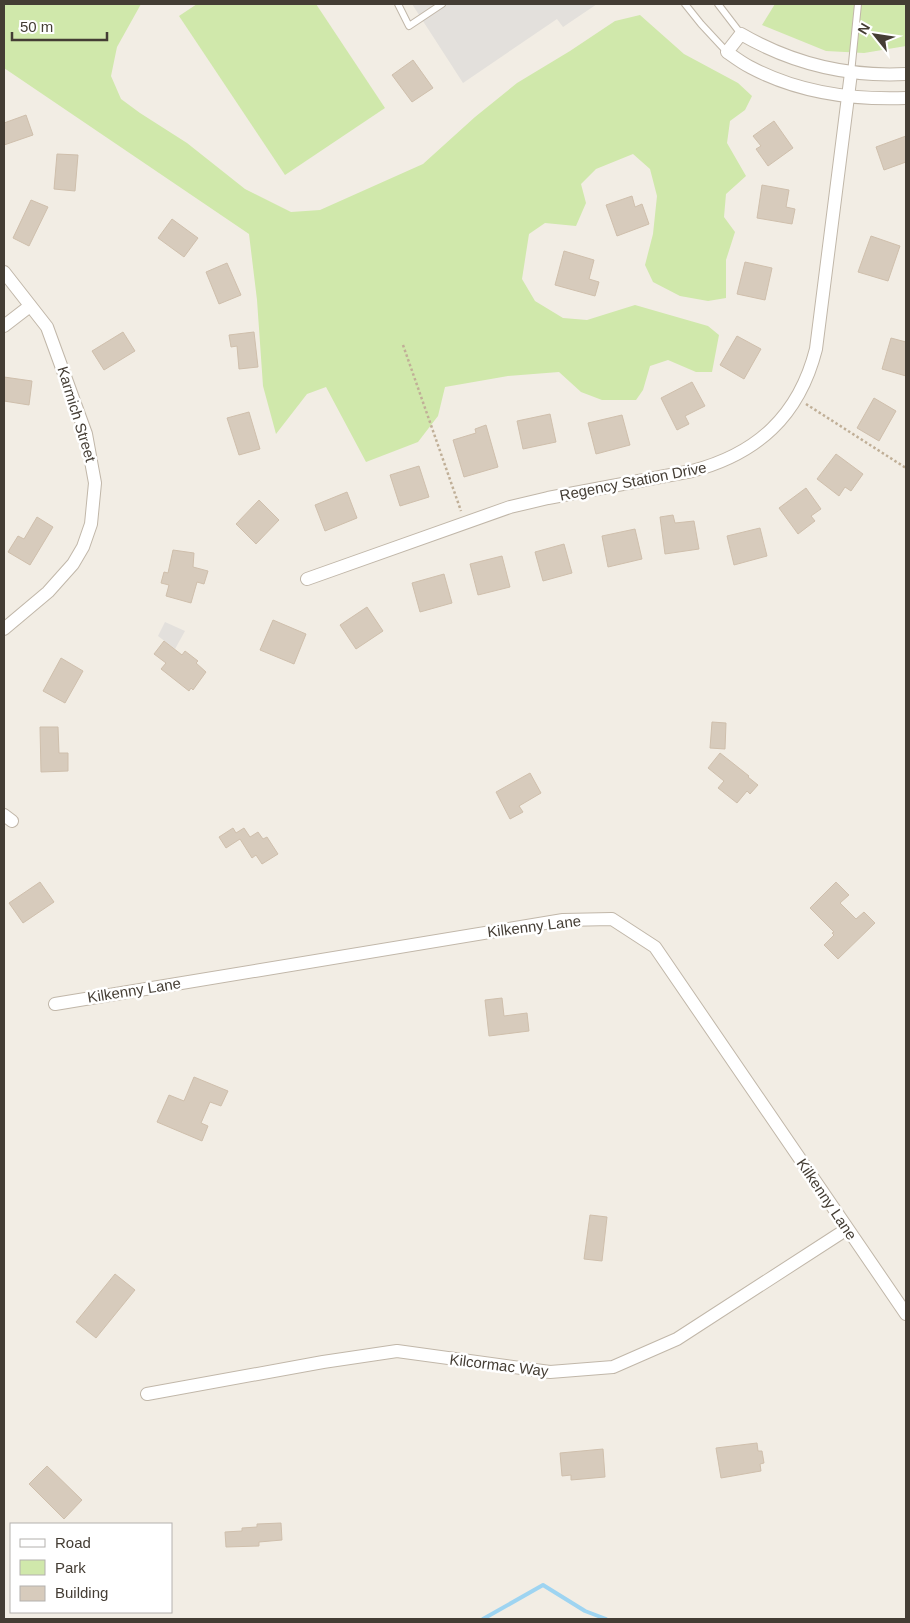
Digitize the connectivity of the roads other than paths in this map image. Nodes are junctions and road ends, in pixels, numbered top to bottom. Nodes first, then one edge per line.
1 (398, 4) edge
2 (442, 4) edge
3 (685, 4) edge
4 (718, 4) edge
5 (858, 4) edge
6 (741, 34) junction
7 (727, 52) junction
8 (851, 73) junction
9 (906, 74) edge
10 (849, 96) junction
11 (906, 98) edge
12 (4, 272) edge
13 (30, 306) junction
14 (4, 326) edge
15 (307, 579) dead end
16 (4, 629) edge
17 (56, 1004) dead end
18 (847, 1229) junction
19 (906, 1314) edge
20 (146, 1394) dead end

1 - 2 lane
3 - 7 lane
4 - 6 lane
5 - 8 lane
6 - 7 street
6 - 8 street
7 - 10 street
8 - 9 street
8 - 10 street, Regency Station Drive
10 - 11 street
10 - 15 street, Regency Station Drive
12 - 13 street, Karmich Street
13 - 14 street
13 - 16 street, Karmich Street
17 - 18 street, Kilkenny Lane
18 - 19 street, Kilkenny Lane
18 - 20 street, Kilcormac Way

